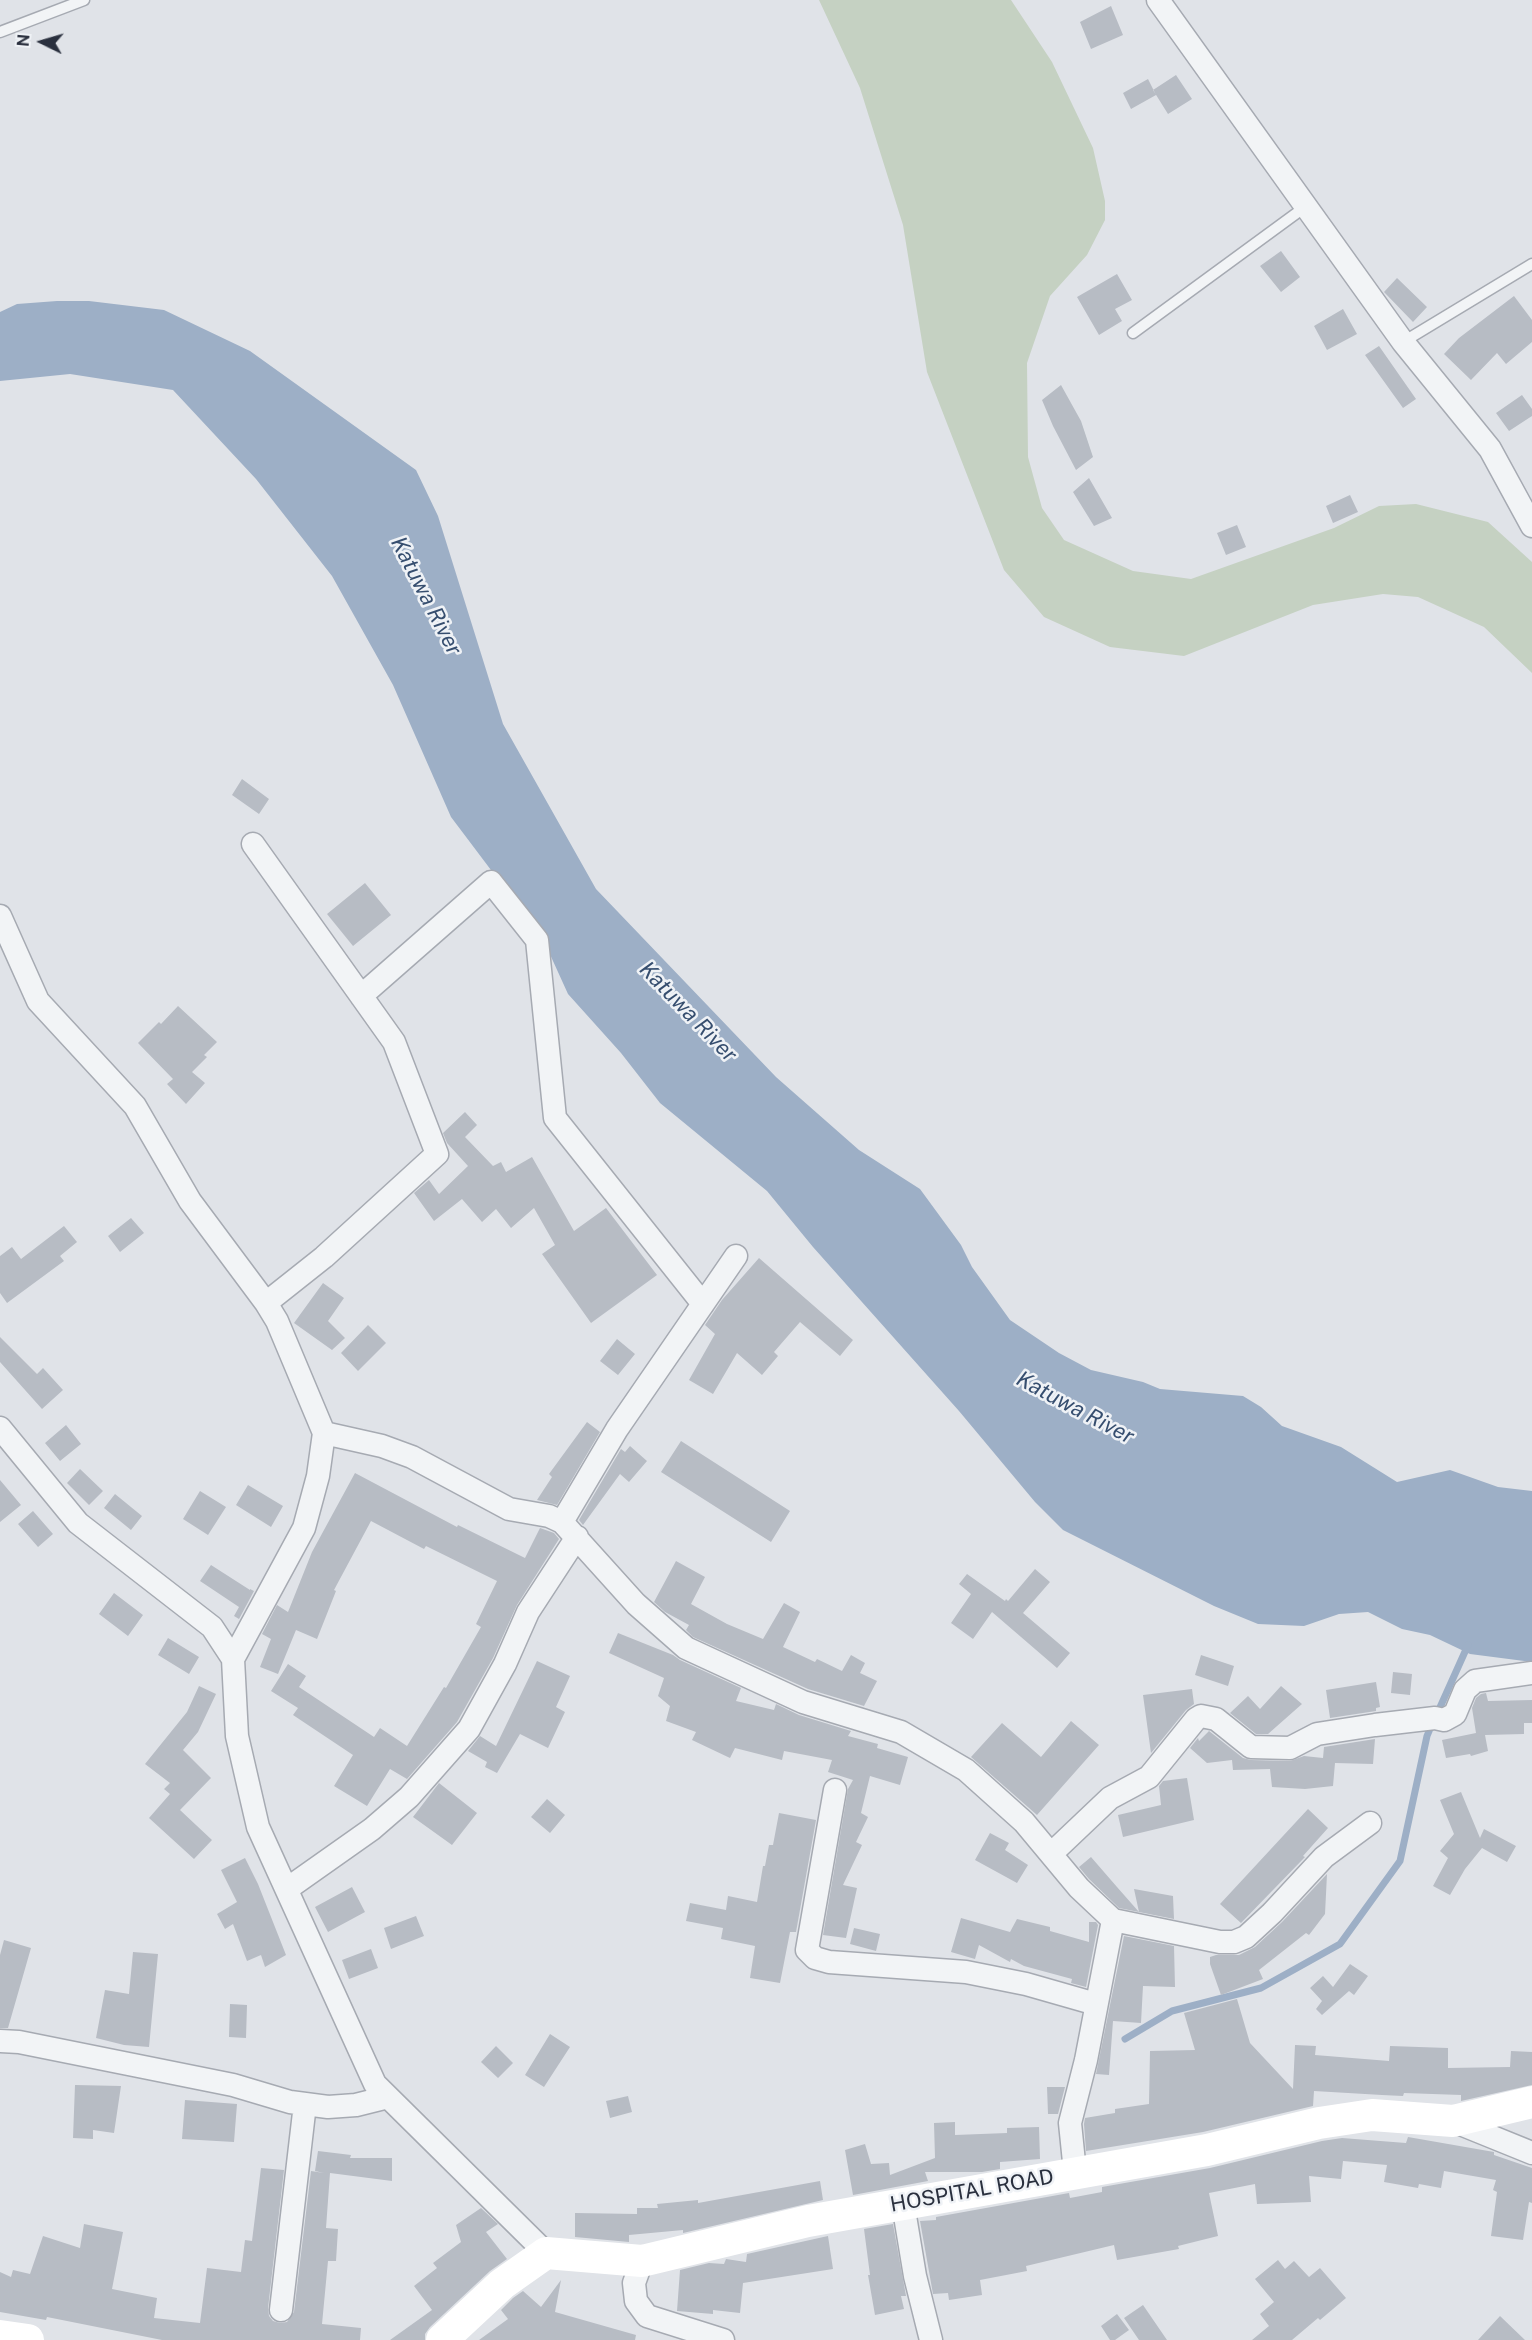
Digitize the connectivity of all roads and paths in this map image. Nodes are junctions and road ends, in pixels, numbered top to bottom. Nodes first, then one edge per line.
1 (84, 0) edge
2 (1158, 0) edge
3 (0, 32) edge
4 (1305, 207) junction
5 (1532, 264) edge
6 (1133, 333) dead end
7 (1402, 342) junction
8 (1532, 526) edge
9 (253, 844) dead end
10 (0, 916) edge
11 (361, 996) junction
12 (736, 1256) dead end
13 (266, 1303) junction
14 (703, 1304) junction
15 (0, 1428) edge
16 (324, 1433) junction
17 (569, 1530) junction
18 (233, 1659) junction
19 (1532, 1673) edge
20 (835, 1790) dead end
21 (1370, 1824) dead end
22 (1051, 1854) junction
23 (287, 1889) junction
24 (1113, 1920) junction
25 (1096, 2004) junction
26 (0, 2041) edge
27 (382, 2090) junction
28 (1532, 2102) edge
29 (298, 2103) junction
30 (1453, 2121) junction
31 (1532, 2153) edge
32 (1075, 2172) junction
33 (903, 2204) junction
34 (546, 2253) junction
35 (642, 2261) junction
36 (281, 2310) dead end
37 (0, 2336) edge
38 (28, 2340) edge
39 (442, 2340) edge
40 (723, 2340) edge
41 (931, 2340) edge

1 - 3 lane
2 - 4 street
4 - 6 lane
4 - 7 street
5 - 7 lane
7 - 8 street
9 - 11 street
10 - 13 street
11 - 13 street
11 - 14 street
12 - 14 street
13 - 16 street
14 - 17 street
15 - 18 street
16 - 17 street
16 - 18 street
17 - 22 street
17 - 23 street
18 - 23 street
19 - 22 street
20 - 25 street
21 - 24 street
22 - 24 street
23 - 27 street
24 - 25 street
25 - 32 street
26 - 29 street
27 - 29 street
27 - 34 street
28 - 30 street, HOSPITAL ROAD
29 - 36 street
30 - 31 street
30 - 32 street, HOSPITAL ROAD
32 - 33 street, HOSPITAL ROAD
33 - 35 street, HOSPITAL ROAD
33 - 41 street
34 - 35 street, HOSPITAL ROAD
34 - 39 street
35 - 40 street
37 - 38 street

